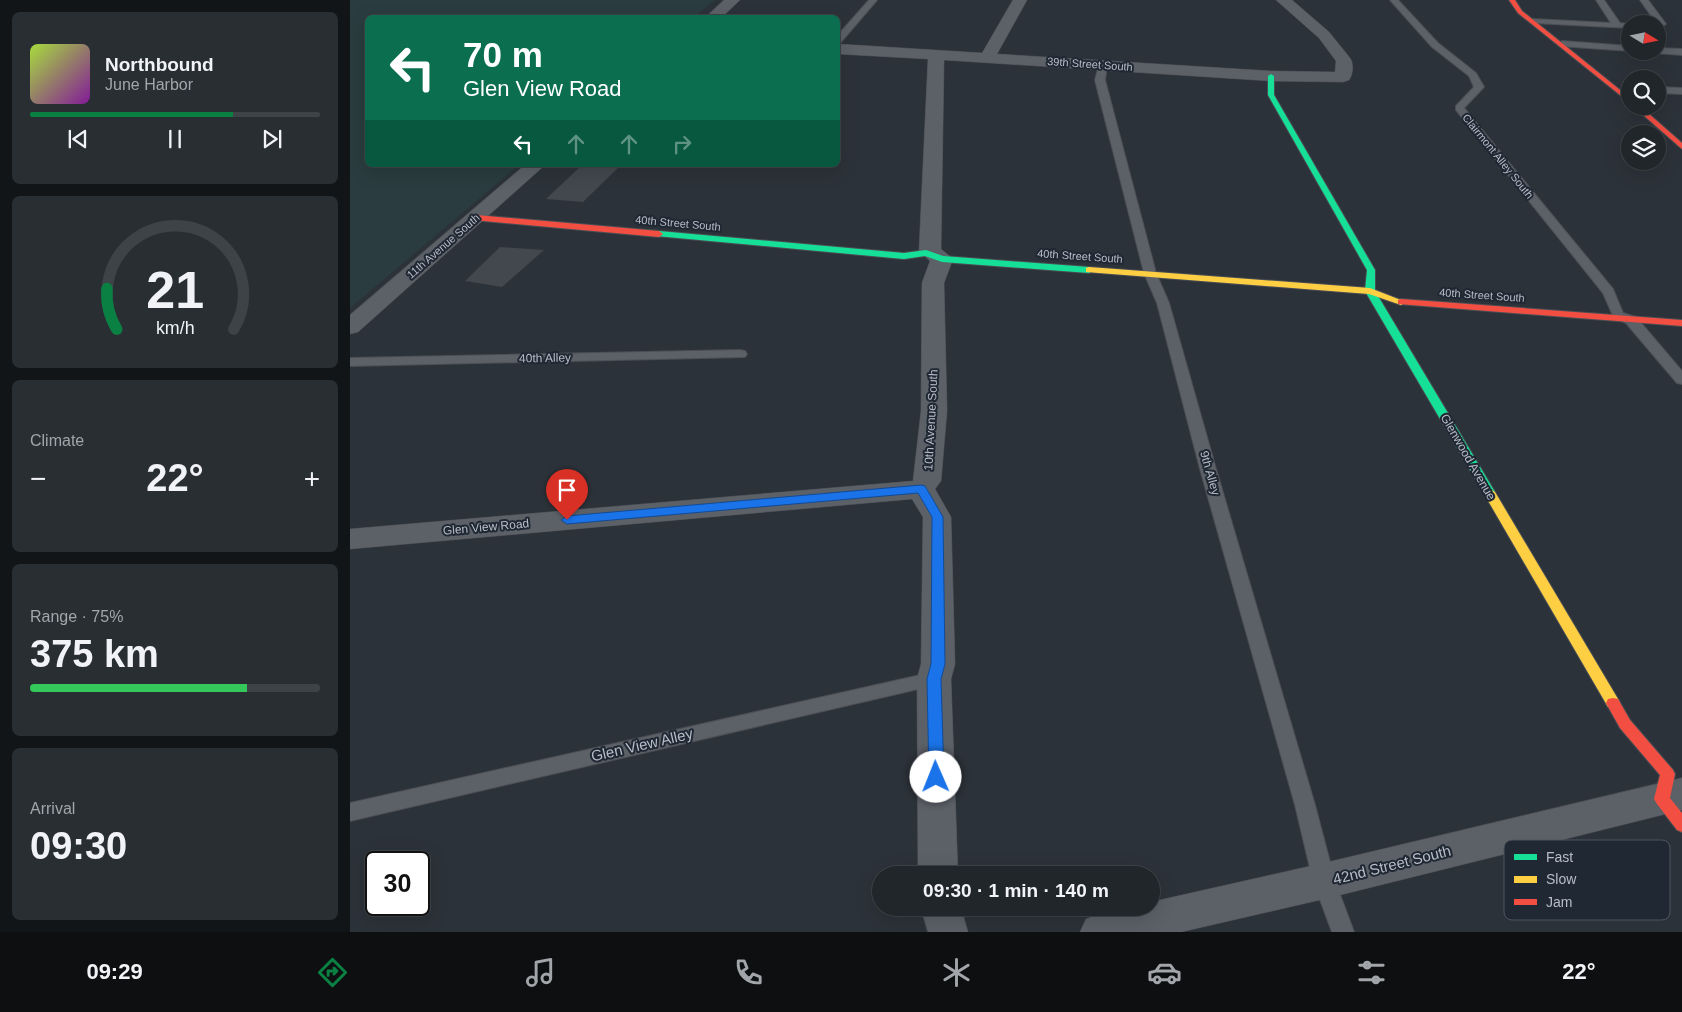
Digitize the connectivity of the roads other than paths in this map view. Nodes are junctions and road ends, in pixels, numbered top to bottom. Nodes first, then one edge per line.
1 (733, 0) edge
2 (873, 0) edge
3 (1020, 0) edge
4 (1283, 0) edge
5 (1394, 0) edge
6 (1512, 0) edge
7 (1600, 0) edge
8 (1644, 0) edge
9 (716, 15) edge
10 (1655, 15) edge
11 (1533, 22) junction
12 (1617, 25) junction
13 (1621, 25) edge
14 (840, 38) edge
15 (1562, 44) junction
16 (1621, 48) edge
17 (840, 49) edge
18 (1666, 51) edge
19 (1682, 52) edge
20 (936, 55) junction
21 (988, 57) junction
22 (1103, 65) junction
23 (1271, 76) junction
24 (1618, 91) junction
25 (1621, 91) edge
26 (1666, 91) edge
27 (1682, 92) edge
28 (1621, 94) edge
29 (1646, 115) edge
30 (1682, 147) edge
31 (534, 167) edge
32 (476, 218) junction
33 (942, 259) junction
34 (1150, 273) junction
35 (1370, 291) junction
36 (1631, 320) junction
37 (1682, 323) edge
38 (350, 327) edge
39 (740, 354) dead end
40 (350, 362) edge
41 (1682, 380) edge
42 (921, 489) junction
43 (350, 539) edge
44 (934, 679) junction
45 (1675, 806) edge
46 (350, 812) edge
47 (1518, 840) edge
48 (1504, 843) edge
49 (938, 866) edge
50 (1324, 882) junction
51 (943, 916) edge
52 (948, 932) edge
53 (1100, 932) edge
54 (1343, 932) edge

1 - 9 street
2 - 14 lane
3 - 21 street
4 - 23 street, 39th Street South
5 - 36 lane, Clairmont Alley South
6 - 11 street
7 - 12 lane
8 - 10 lane
11 - 12 lane
11 - 15 street
12 - 13 lane
15 - 16 lane
15 - 24 street
17 - 20 street, 39th Street South
18 - 19 lane
20 - 21 street, 39th Street South
20 - 33 street
21 - 22 street, 39th Street South
22 - 23 street, 39th Street South
22 - 34 lane, 9th Alley
23 - 35 street, Glenwood Avenue
24 - 25 lane
24 - 28 street
26 - 27 lane
29 - 30 street
31 - 32 street, 11th Avenue South
32 - 33 street, 40th Street South
32 - 38 street, 11th Avenue South
33 - 34 street, 40th Street South
33 - 42 street, 10th Avenue South
34 - 35 street, 40th Street South
34 - 50 lane, 9th Alley
35 - 36 street, 40th Street South
35 - 45 street, Glenwood Avenue
36 - 37 street, 40th Street South
36 - 41 lane
39 - 40 lane, 40th Alley
42 - 43 street, Glen View Road
42 - 44 street, 10th Avenue South
44 - 46 lane, Glen View Alley
44 - 49 street, 10th Avenue South
45 - 47 street, 42nd Street South
48 - 50 street, 42nd Street South
50 - 53 street, 42nd Street South
50 - 54 lane, 9th Alley
51 - 52 street

